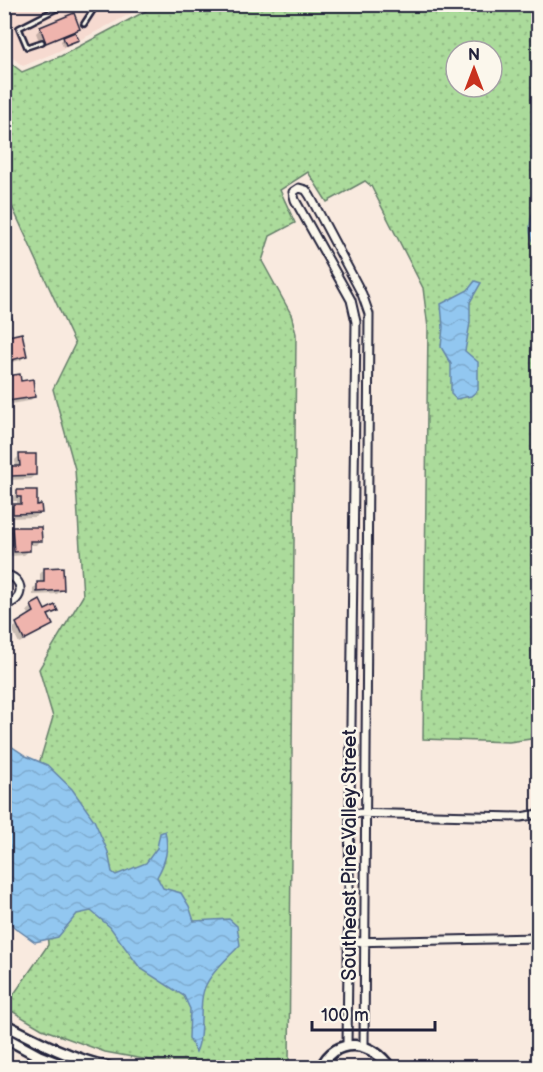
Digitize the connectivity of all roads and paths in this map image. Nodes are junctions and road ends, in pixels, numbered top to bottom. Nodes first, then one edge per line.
1 (66, 4) edge
2 (99, 4) edge
3 (113, 4) edge
4 (84, 24) dead end
5 (42, 42) dead end
6 (368, 364) junction
7 (356, 367) junction
8 (367, 516) junction
9 (354, 517) junction
10 (4, 575) edge
11 (4, 604) edge
12 (352, 663) junction
13 (366, 663) junction
14 (351, 813) junction
15 (365, 813) junction
16 (538, 814) edge
17 (538, 938) edge
18 (349, 942) junction
19 (365, 942) junction
20 (4, 1024) edge
21 (4, 1037) edge
22 (347, 1046) junction
23 (364, 1046) junction
24 (390, 1067) edge
25 (70, 1068) edge
26 (112, 1068) edge
27 (321, 1068) edge

1 - 5 lane
2 - 3 lane
2 - 4 lane
6 - 7 street
6 - 7 street, Southeast Pine Valley Street
6 - 8 street, Southeast Pine Valley Street
7 - 9 street, Southeast Pine Valley Street
8 - 9 street
8 - 13 street, Southeast Pine Valley Street
9 - 12 street, Southeast Pine Valley Street
10 - 11 street
12 - 13 street
12 - 14 street, Southeast Pine Valley Street
13 - 15 street, Southeast Pine Valley Street
14 - 15 street
14 - 18 street, Southeast Pine Valley Street
15 - 16 street
15 - 19 street, Southeast Pine Valley Street
17 - 19 street
18 - 19 street
18 - 22 street, Southeast Pine Valley Street
19 - 23 street, Southeast Pine Valley Street
20 - 26 street
21 - 25 street
22 - 23 street
22 - 27 street
23 - 24 street

